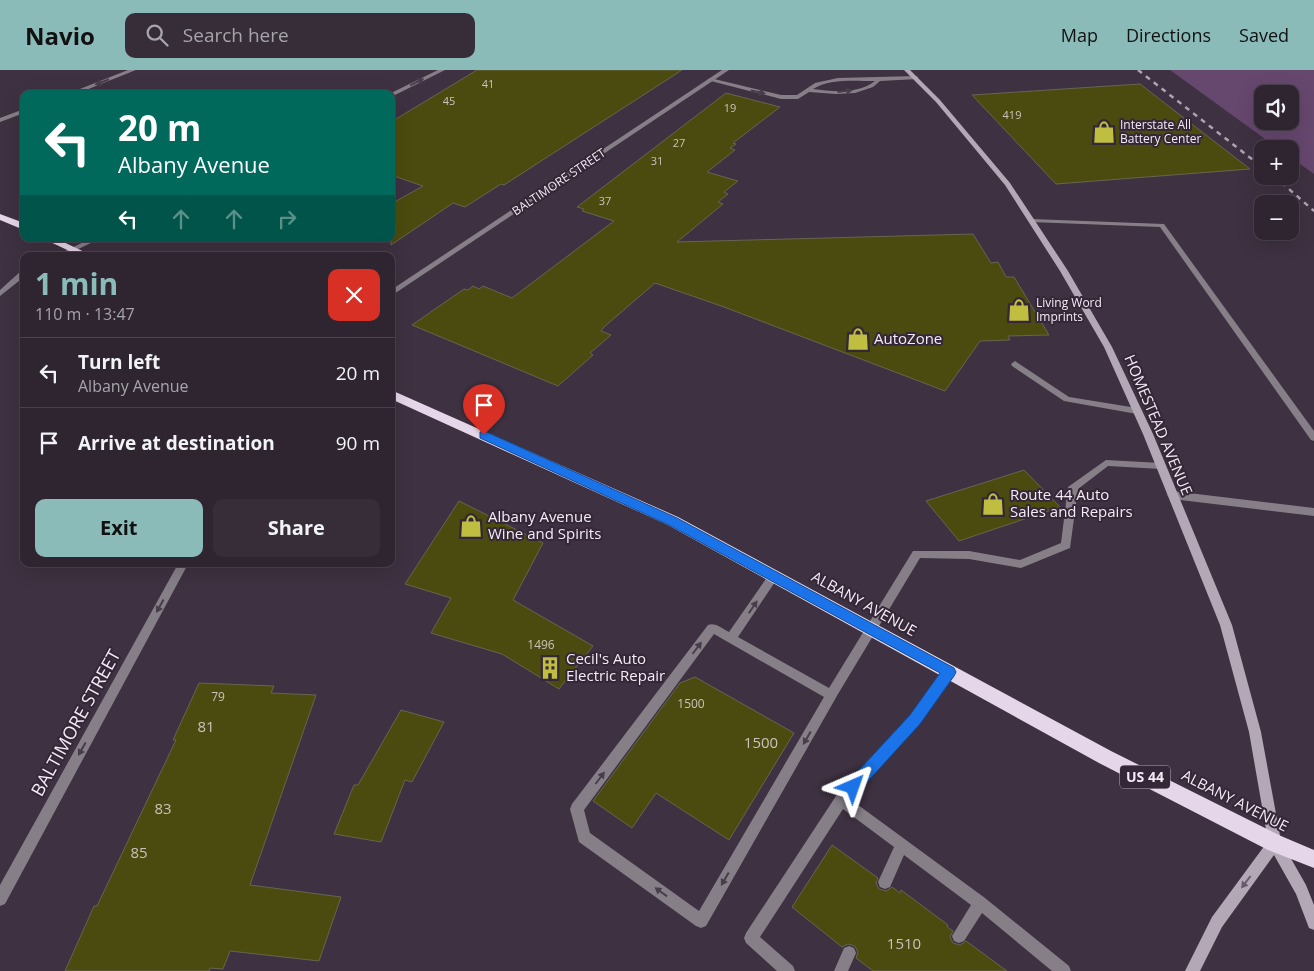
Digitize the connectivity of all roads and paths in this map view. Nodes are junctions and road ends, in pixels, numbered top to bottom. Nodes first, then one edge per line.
1 (133, 70) edge
2 (442, 70) edge
3 (726, 70) edge
4 (907, 70) edge
5 (916, 78) junction
6 (710, 80) junction
7 (878, 81) junction
8 (80, 90) edge
9 (809, 90) junction
10 (395, 93) edge
11 (20, 112) edge
12 (0, 120) edge
13 (0, 217) edge
14 (1032, 221) junction
15 (20, 226) edge
16 (56, 242) edge
17 (89, 242) edge
18 (73, 250) junction
19 (68, 252) edge
20 (78, 252) edge
21 (20, 276) edge
22 (395, 291) edge
23 (0, 294) edge
24 (1015, 364) dead end
25 (395, 396) edge
26 (1137, 411) junction
27 (1314, 438) edge
28 (1161, 466) junction
29 (1172, 495) junction
30 (1314, 512) edge
31 (181, 567) edge
32 (774, 576) junction
33 (870, 628) junction
34 (731, 639) junction
35 (949, 672) junction
36 (832, 696) junction
37 (841, 800) junction
38 (1275, 843) junction
39 (902, 845) junction
40 (1314, 859) edge
41 (885, 882) dead end
42 (0, 899) edge
43 (980, 903) junction
44 (1314, 922) edge
45 (959, 936) dead end
46 (850, 952) dead end
47 (788, 971) edge
48 (841, 971) edge
49 (1064, 971) edge
50 (1192, 971) edge

1 -> 8 street
10 -> 2 street
3 - 6 street, BALTIMORE STREET
4 - 5 main road, HOMESTEAD AVENUE
5 - 7 street
5 - 14 main road, HOMESTEAD AVENUE
6 -> 9 street
6 - 22 street, BALTIMORE STREET
7 - 9 street
9 -> 7 street
11 - 12 street
13 - 15 highway
14 - 26 main road, HOMESTEAD AVENUE
14 - 27 street
16 - 18 highway
17 - 18 street
18 - 19 street
18 - 20 highway
21 - 23 street
24 - 26 street
25 - 32 highway, ALBANY AVENUE / US 44
26 - 28 main road, HOMESTEAD AVENUE
28 - 29 main road, HOMESTEAD AVENUE
28 - 33 street
29 - 30 street
29 - 38 main road, HOMESTEAD AVENUE
31 -> 42 street, BALTIMORE STREET
32 - 33 highway, ALBANY AVENUE / US 44
34 -> 32 street
33 - 35 highway, ALBANY AVENUE / US 44
33 - 36 street
34 - 36 street
36 -> 34 street
35 - 37 street
35 - 38 highway, ALBANY AVENUE / US 44
37 - 39 street
37 - 47 street
38 - 40 highway, ALBANY AVENUE / US 44
38 - 44 main road, HOMESTEAD AVENUE
38 -> 50 main road
39 - 41 street
39 - 43 street
43 - 45 street
43 - 49 street
46 - 48 street

